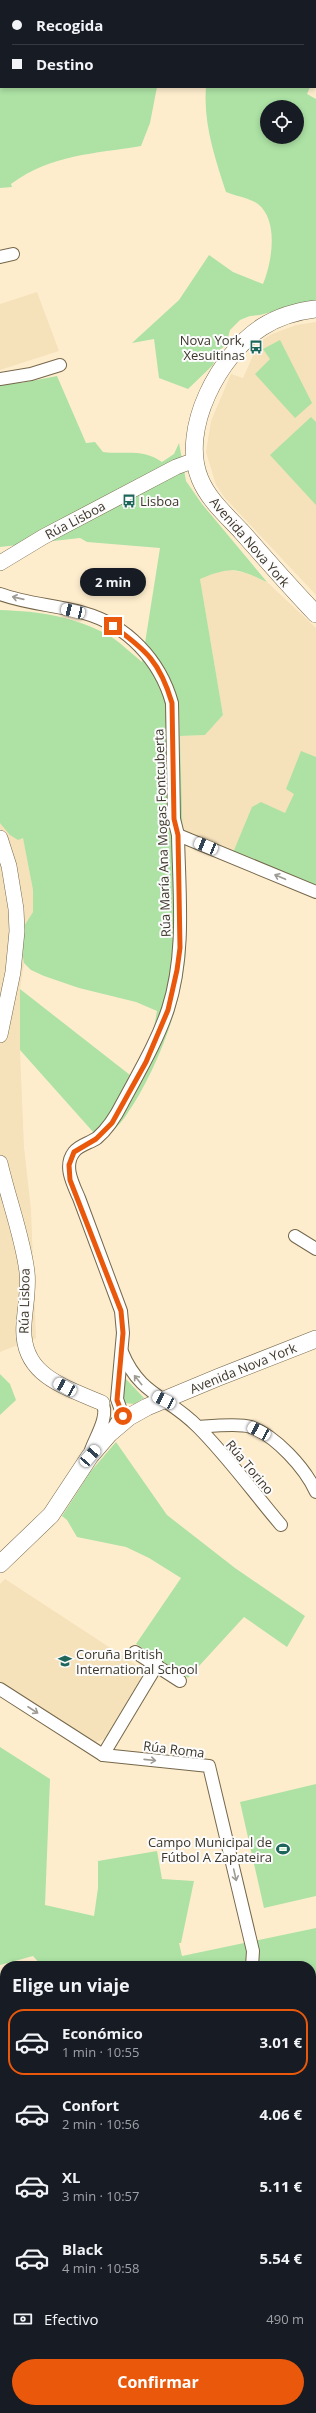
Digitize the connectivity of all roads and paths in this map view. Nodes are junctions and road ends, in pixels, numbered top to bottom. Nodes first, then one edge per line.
1 (13, 254) dead end
2 (0, 257) edge
3 (316, 309) edge
4 (60, 364) dead end
5 (0, 379) edge
6 (195, 460) junction
7 (0, 563) edge
8 (0, 594) edge
9 (316, 614) edge
10 (178, 835) junction
11 (0, 838) edge
12 (316, 892) edge
13 (0, 1035) edge
14 (0, 1163) edge
15 (296, 1236) dead end
16 (316, 1249) edge
17 (316, 1339) edge
18 (122, 1352) junction
19 (164, 1400) junction
20 (102, 1403) junction
21 (121, 1410) junction
22 (198, 1427) junction
23 (108, 1434) junction
24 (90, 1456) junction
25 (316, 1492) edge
26 (281, 1525) dead end
27 (0, 1564) edge
28 (135, 1652) dead end
29 (156, 1665) junction
30 (180, 1681) dead end
31 (0, 1689) edge
32 (102, 1755) junction
33 (252, 1961) edge

1 - 2 street
3 - 6 main road, Avenida Nova York
4 - 5 street
6 - 7 street, Rúa Lisboa
6 - 9 main road, Avenida Nova York
10 -> 8 street, Rúa María Ana Mogas Fontcuberta
12 -> 10 street
10 - 18 street, Rúa María Ana Mogas Fontcuberta
11 - 13 street
14 - 20 street, Rúa Lisboa
15 - 16 street
17 - 19 main road, Avenida Nova York
19 -> 18 street
18 - 21 street, Rúa María Ana Mogas Fontcuberta
19 - 22 street, Rúa Torino
19 - 23 main road, Avenida Nova York
20 - 21 street, Rúa Lisboa
20 - 24 street
21 - 23 street, Avenida Nova York
22 - 25 street, Rúa Torino
22 - 26 street, Rúa Torino
23 - 24 main road, Avenida Nova York
24 - 27 main road, Avenida Nova York
28 - 29 street
29 - 30 street
29 - 32 street
31 -> 32 street, Rúa Roma
32 -> 33 street, Rúa Roma

